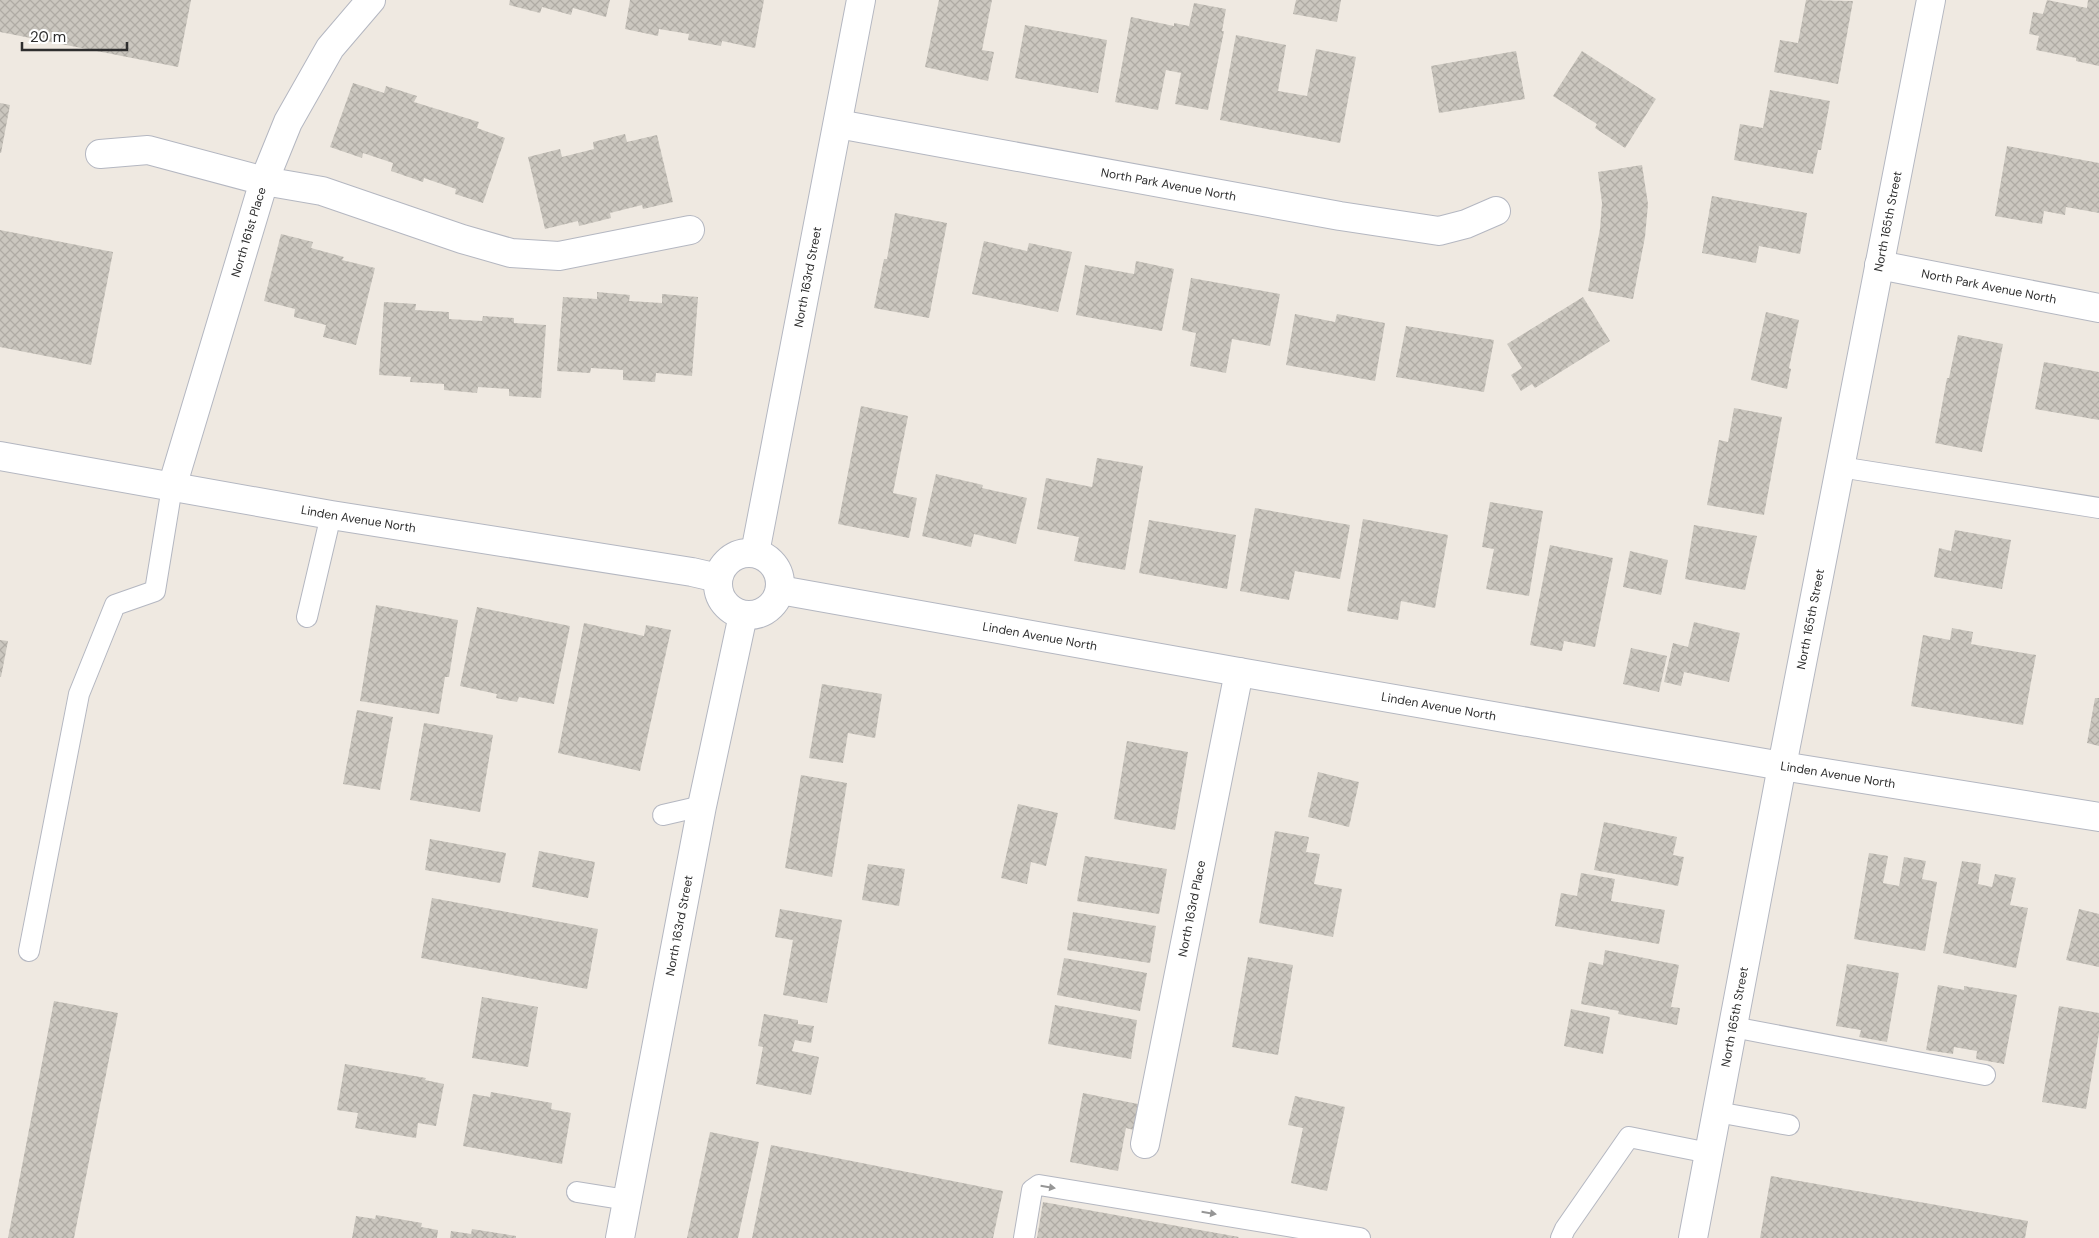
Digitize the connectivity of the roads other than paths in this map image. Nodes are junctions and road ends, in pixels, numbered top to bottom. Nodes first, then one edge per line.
1 (371, 0) edge
2 (861, 0) edge
3 (1931, 0) edge
4 (838, 124) junction
5 (100, 154) dead end
6 (264, 181) junction
7 (1496, 211) dead end
8 (690, 230) dead end
9 (1879, 265) junction
10 (2099, 308) edge
11 (0, 456) edge
12 (1840, 467) junction
13 (172, 487) junction
14 (2099, 508) edge
15 (331, 515) junction
16 (755, 553) junction
17 (718, 578) junction
18 (780, 590) junction
19 (743, 615) junction
20 (308, 617) dead end
21 (1239, 672) junction
22 (1782, 766) junction
23 (702, 806) junction
24 (663, 815) dead end
25 (2099, 817) edge
26 (29, 951) dead end
27 (1733, 1027) junction
28 (1985, 1075) dead end
29 (1717, 1112) junction
30 (1789, 1125) dead end
31 (1145, 1144) dead end
32 (1709, 1152) junction
33 (577, 1192) dead end
34 (627, 1200) junction
35 (620, 1238) edge
36 (1024, 1238) edge
37 (1360, 1238) edge
38 (1561, 1238) edge
39 (1693, 1238) edge

1 - 6 street, North 161st Place
2 - 4 street, North 163rd Street
3 - 9 street, North 165th Street
4 - 7 street, North Park Avenue North
4 - 16 street, North 163rd Street
5 - 6 street
6 - 8 street
6 - 13 street, North 161st Place
9 - 10 street, North Park Avenue North
9 - 12 street, North 165th Street
11 - 13 street, Linden Avenue North
12 - 14 lane
12 - 22 street, North 165th Street
13 - 15 street, Linden Avenue North
13 - 26 lane
15 - 17 street, Linden Avenue North
15 - 20 lane
16 - 17 street
16 - 18 street
17 - 19 street
18 - 19 street
18 - 21 street, Linden Avenue North
19 - 23 street, North 163rd Street
21 - 22 street, Linden Avenue North
21 - 31 street, North 163rd Place
22 - 25 street, Linden Avenue North
22 - 27 street, North 165th Street
23 - 24 lane
23 - 34 street, North 163rd Street
27 - 28 lane
27 - 29 street, North 165th Street
29 - 30 lane
29 - 32 street, North 165th Street
32 - 38 lane
32 - 39 street, North 165th Street
33 - 34 lane
34 - 35 street, North 163rd Street
36 -> 37 lane

